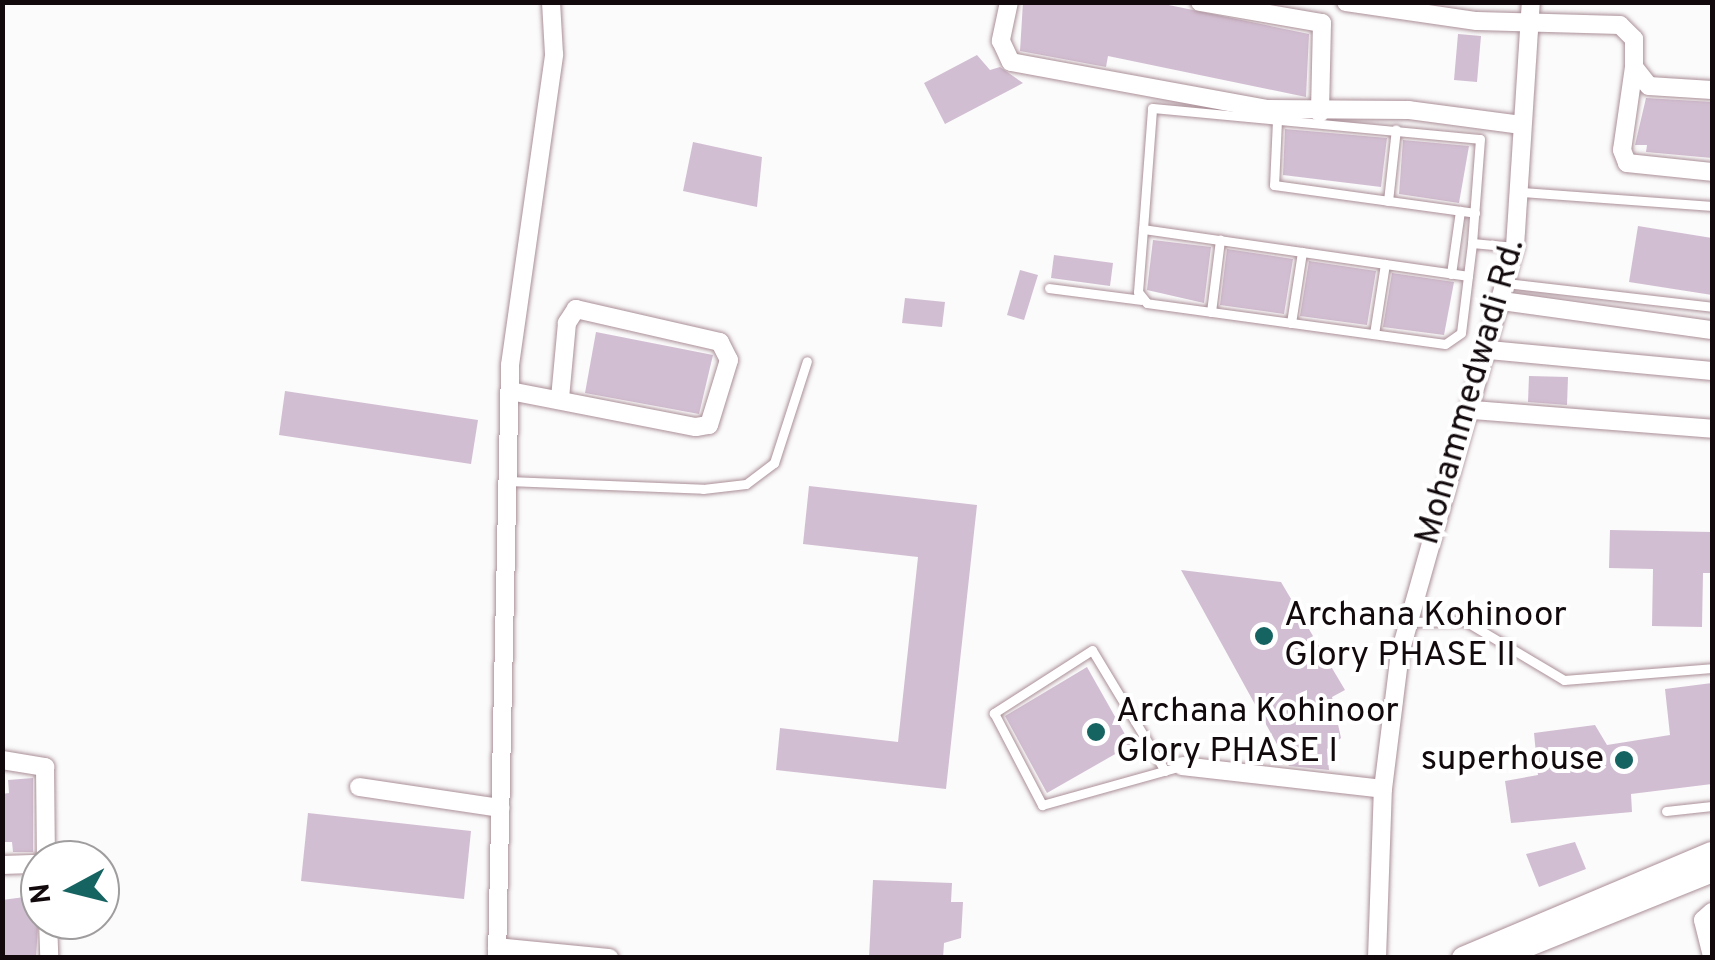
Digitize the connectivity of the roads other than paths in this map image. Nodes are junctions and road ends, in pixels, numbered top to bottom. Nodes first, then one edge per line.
1 (551, 2) edge
2 (1009, 2) edge
3 (1200, 2) edge
4 (1531, 2) edge
5 (1354, 3) edge
6 (1530, 24) junction
7 (1634, 66) junction
8 (1712, 90) edge
9 (1320, 113) junction
10 (1277, 120) junction
11 (1522, 125) junction
12 (1396, 129) junction
13 (1712, 172) edge
14 (1522, 192) junction
15 (1388, 201) junction
16 (1712, 206) edge
17 (1460, 210) junction
18 (1476, 213) junction
19 (1143, 229) junction
20 (1220, 240) junction
21 (1472, 243) junction
22 (1515, 247) junction
23 (1302, 252) junction
24 (1386, 264) junction
25 (1451, 274) junction
26 (1468, 276) junction
27 (1050, 288) dead end
28 (1504, 292) junction
29 (1141, 300) junction
30 (1712, 307) edge
31 (1211, 312) junction
32 (1291, 323) junction
33 (1712, 330) edge
34 (1374, 334) junction
35 (1489, 350) junction
36 (807, 361) dead end
37 (1712, 371) edge
38 (510, 391) junction
39 (560, 399) junction
40 (1473, 410) junction
41 (1712, 430) edge
42 (508, 480) junction
43 (1408, 622) junction
44 (1712, 668) edge
45 (2, 760) edge
46 (1174, 769) junction
47 (359, 787) dead end
48 (1383, 789) junction
49 (1712, 806) edge
50 (500, 808) junction
51 (1666, 810) dead end
52 (46, 840) edge
53 (1712, 853) edge
54 (1712, 870) edge
55 (1712, 912) edge
56 (497, 952) edge
57 (1712, 957) edge
58 (608, 958) edge
59 (1377, 958) edge
60 (1462, 958) edge
61 (1499, 958) edge

1 - 38 street
2 - 9 street
3 - 9 street
4 - 6 street, Mohammedwadi Rd.
5 - 6 street
6 - 7 street
6 - 11 street, Mohammedwadi Rd.
7 - 8 street
7 - 13 street
9 - 11 street
10 - 12 lane
10 - 15 lane
10 - 19 lane
11 - 14 street, Mohammedwadi Rd.
12 - 15 lane
12 - 18 lane
14 - 16 lane
14 - 22 street, Mohammedwadi Rd.
15 - 17 lane
17 - 18 lane
17 - 25 lane
18 - 21 lane
19 - 20 lane
19 - 29 lane
20 - 23 lane
20 - 31 lane
21 - 22 lane
21 - 26 lane
22 - 28 street, Mohammedwadi Rd.
23 - 24 lane
23 - 32 lane
24 - 25 lane
24 - 34 lane
25 - 26 lane
26 - 34 lane
27 - 29 lane
28 - 30 lane
28 - 33 street
28 - 35 street, Mohammedwadi Rd.
29 - 31 lane
31 - 32 lane
32 - 34 lane
35 - 37 street
35 - 40 street, Mohammedwadi Rd.
36 - 42 lane
38 - 39 street
38 - 42 street
39 - 39 street
40 - 41 street
40 - 43 street, Mohammedwadi Rd.
42 - 50 street
43 - 44 lane
43 - 48 street, Mohammedwadi Rd.
45 - 52 street
46 - 46 lane
46 - 48 street
47 - 50 street
48 - 59 street, Mohammedwadi Rd.
49 - 51 lane
50 - 56 street
53 - 60 street
54 - 61 street
55 - 57 street
56 - 58 street

